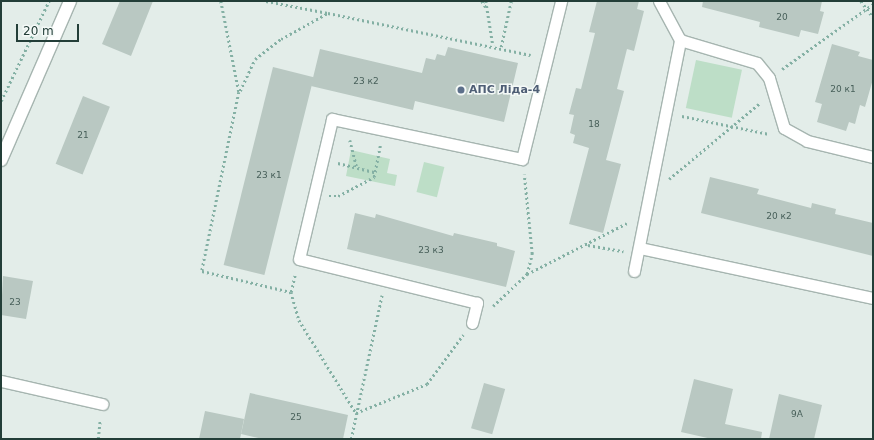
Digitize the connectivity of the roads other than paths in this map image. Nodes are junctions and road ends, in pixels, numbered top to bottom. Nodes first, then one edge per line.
1 (70, 1) edge
2 (561, 1) edge
3 (659, 1) edge
4 (680, 40) junction
5 (873, 157) edge
6 (1, 160) edge
7 (639, 251) junction
8 (634, 271) dead end
9 (873, 298) edge
10 (472, 323) road end
11 (1, 381) edge
12 (102, 404) dead end

1 - 6 main road
2 - 10 lane
3 - 4 lane
4 - 5 lane
4 - 7 lane
7 - 8 lane
7 - 9 lane
11 - 12 lane

